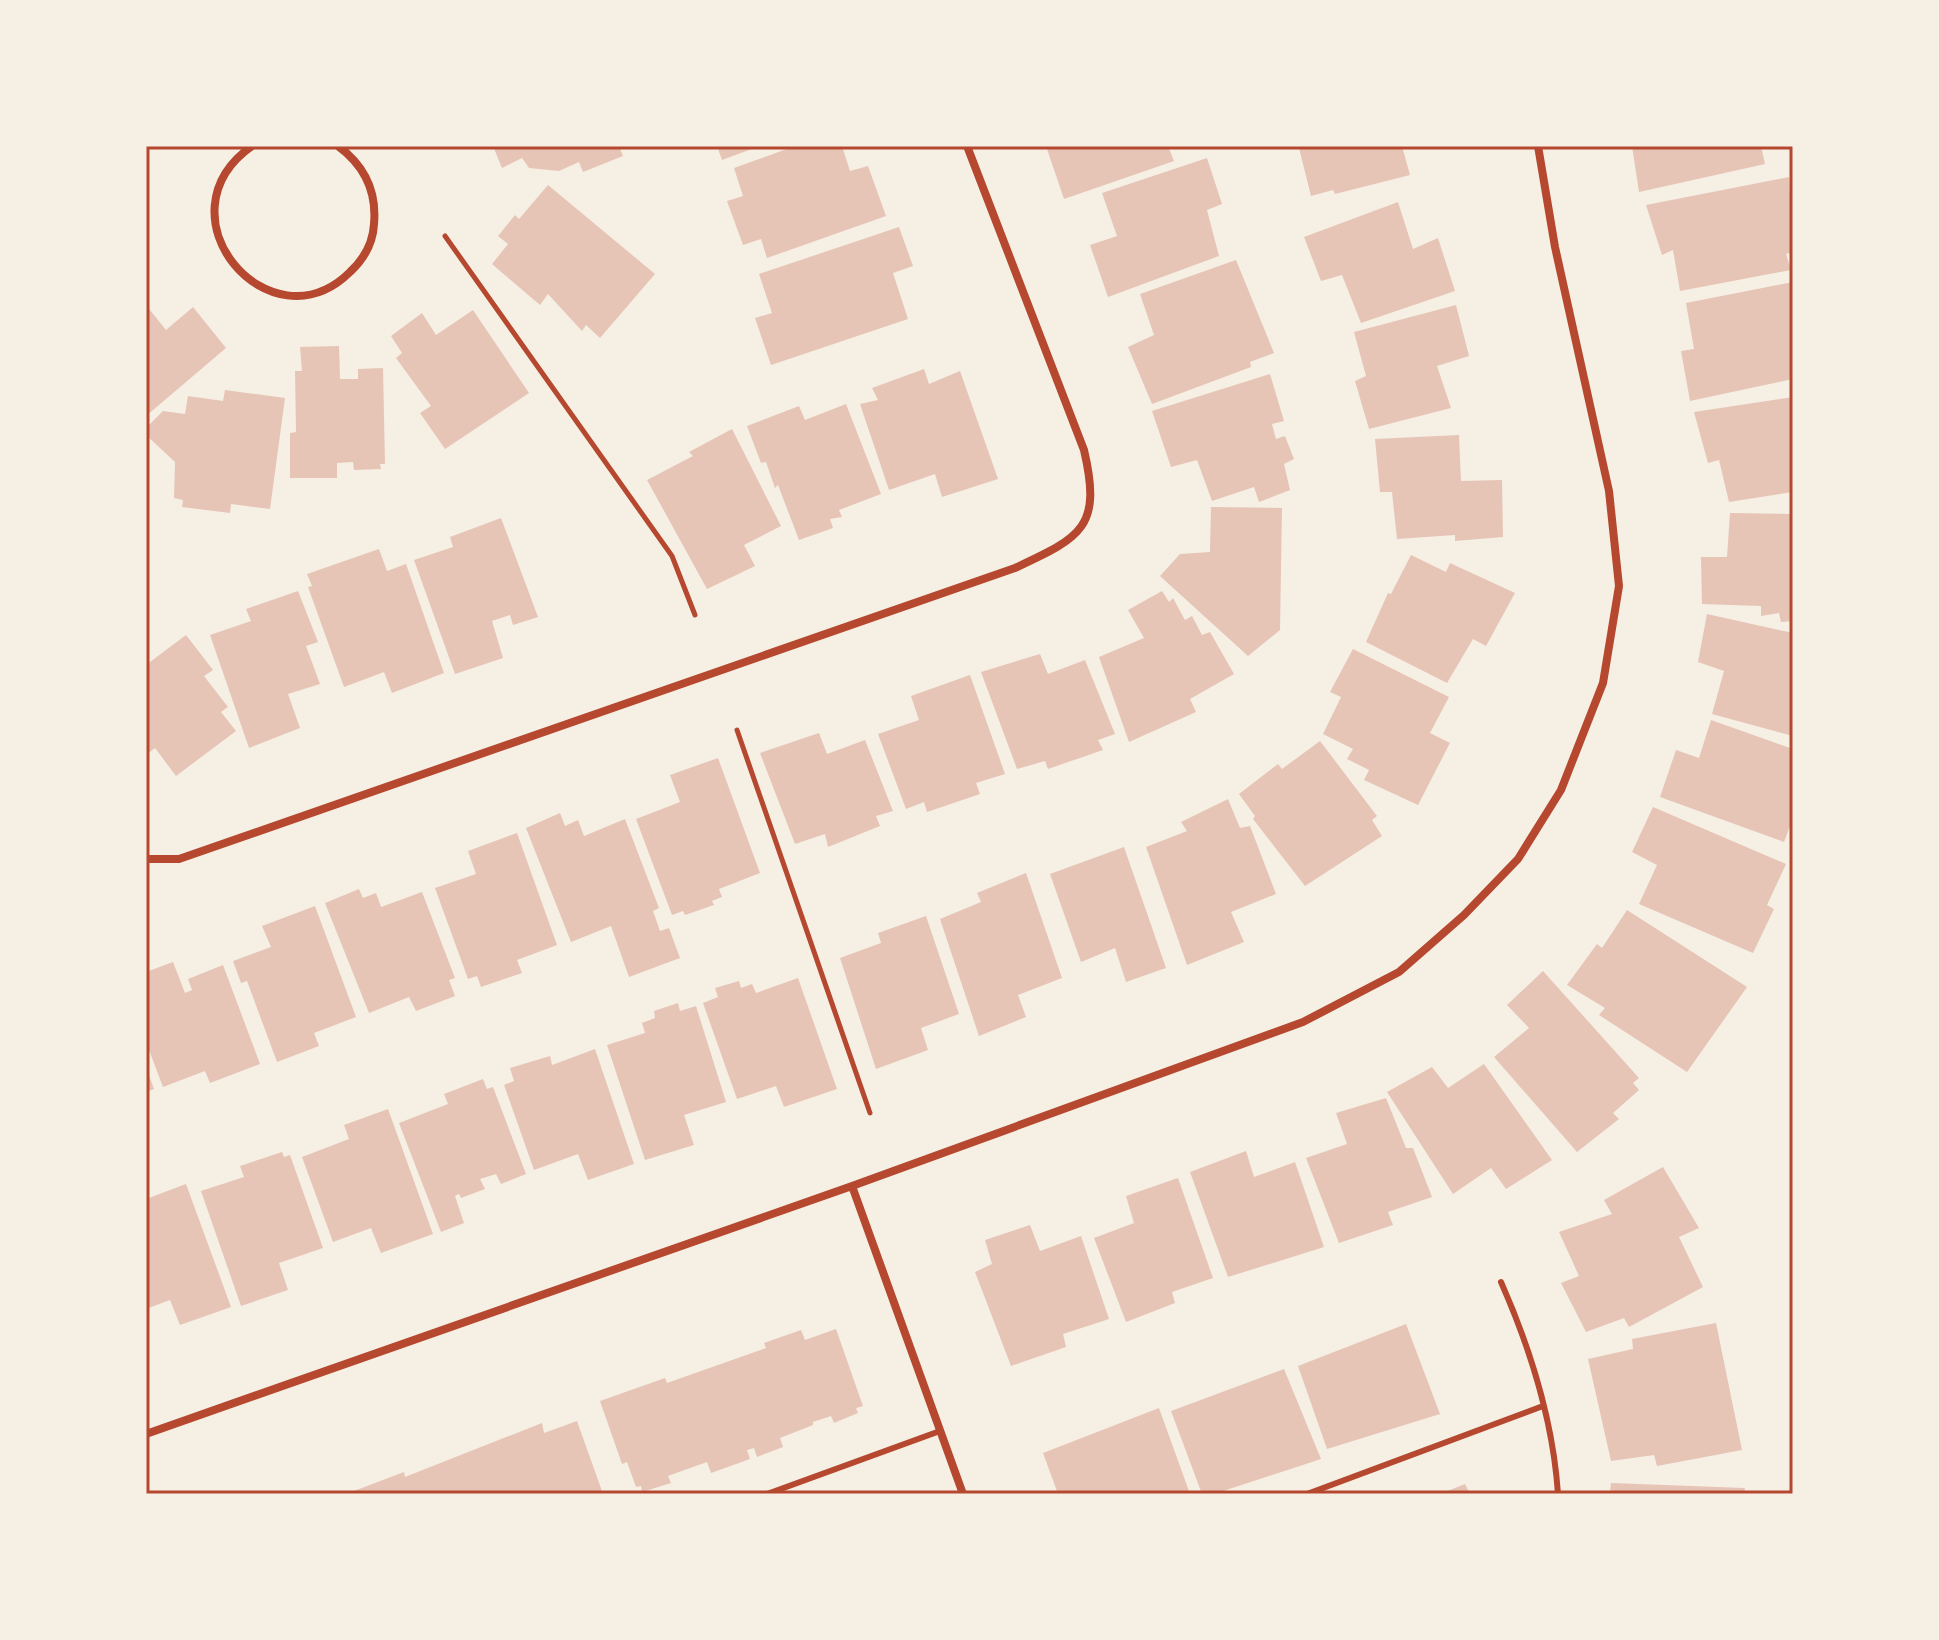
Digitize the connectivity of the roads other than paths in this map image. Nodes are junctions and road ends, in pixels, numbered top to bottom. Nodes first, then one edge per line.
1 (252, 146) edge
2 (338, 146) edge
3 (967, 146) edge
4 (1538, 146) edge
5 (146, 859) edge
6 (852, 1186) junction
7 (1501, 1282) dead end
8 (1543, 1406) junction
9 (940, 1431) junction
10 (146, 1434) edge
11 (767, 1494) edge
12 (963, 1494) edge
13 (1307, 1494) edge
14 (1558, 1494) edge

1 - 2 street
3 - 5 street
4 - 6 street
6 - 9 street
6 - 10 street
7 - 8 lane
8 - 13 lane
8 - 14 lane
9 - 11 lane
9 - 12 street

